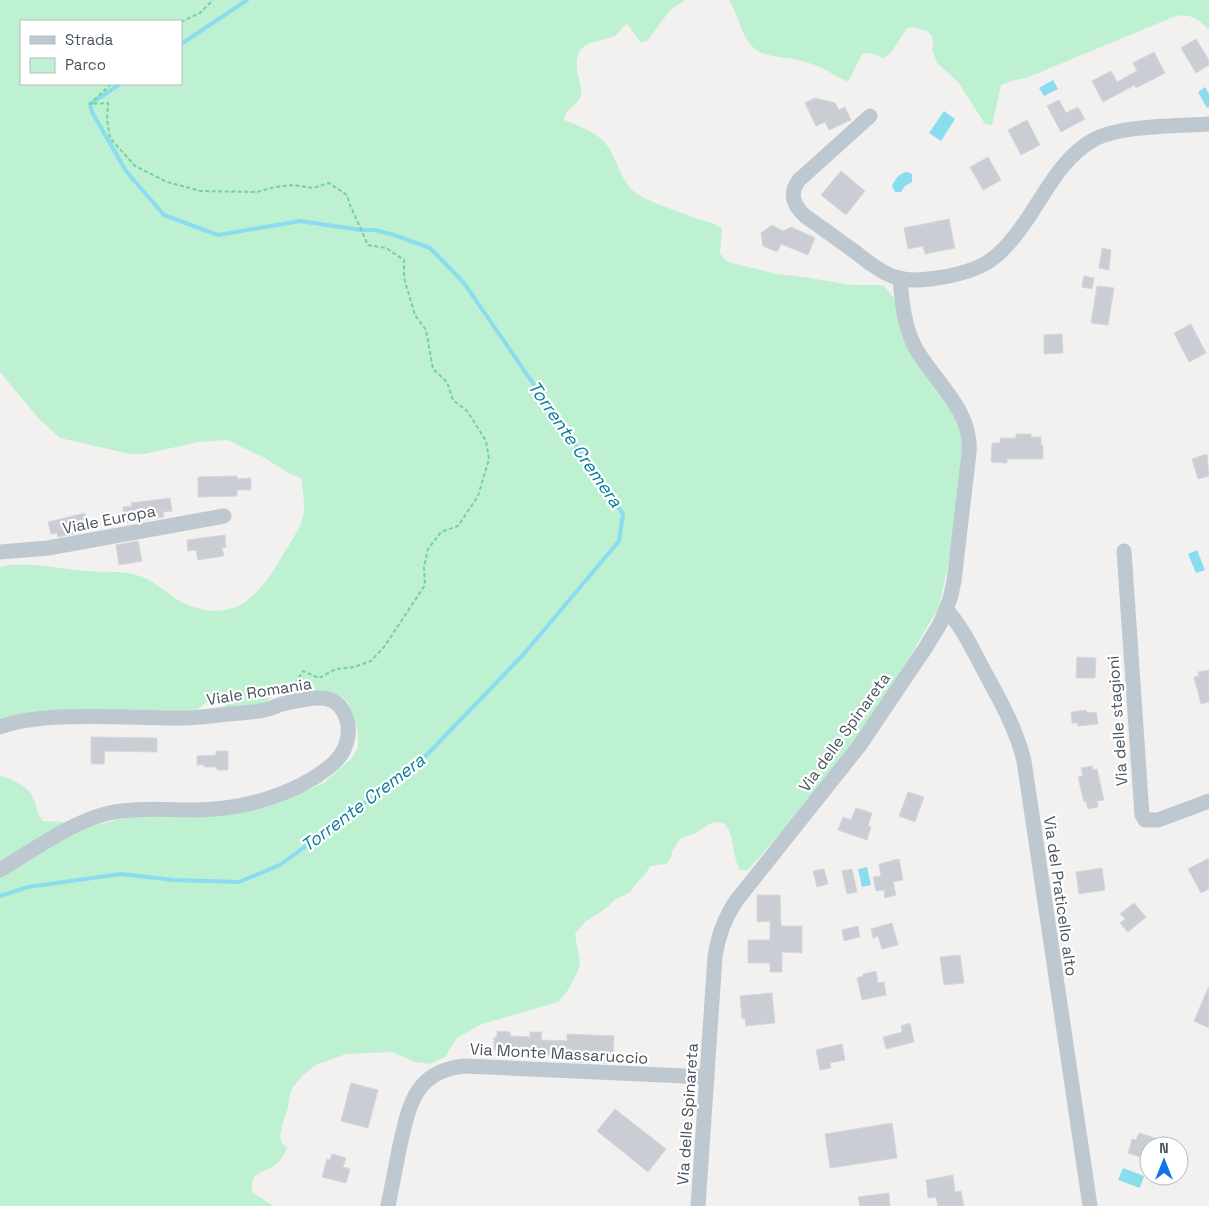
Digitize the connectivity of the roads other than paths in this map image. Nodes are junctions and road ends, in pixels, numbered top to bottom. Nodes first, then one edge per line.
1 (870, 116) dead end
2 (1209, 124) edge
3 (900, 278) junction
4 (224, 516) dead end
5 (1124, 551) dead end
6 (0, 552) edge
7 (946, 609) junction
8 (0, 727) edge
9 (1209, 801) edge
10 (0, 870) edge
11 (707, 1077) junction
12 (388, 1206) edge
13 (698, 1206) edge
14 (1090, 1206) edge

1 - 3 street
2 - 3 street
3 - 7 street, Via delle Spinareta
4 - 6 street, Viale Europa
5 - 9 street, Via delle stagioni
7 - 11 street, Via delle Spinareta
7 - 14 street, Via del Praticello alto
8 - 10 street, Viale Romania
11 - 12 street, Via Monte Massaruccio
11 - 13 street, Via delle Spinareta

